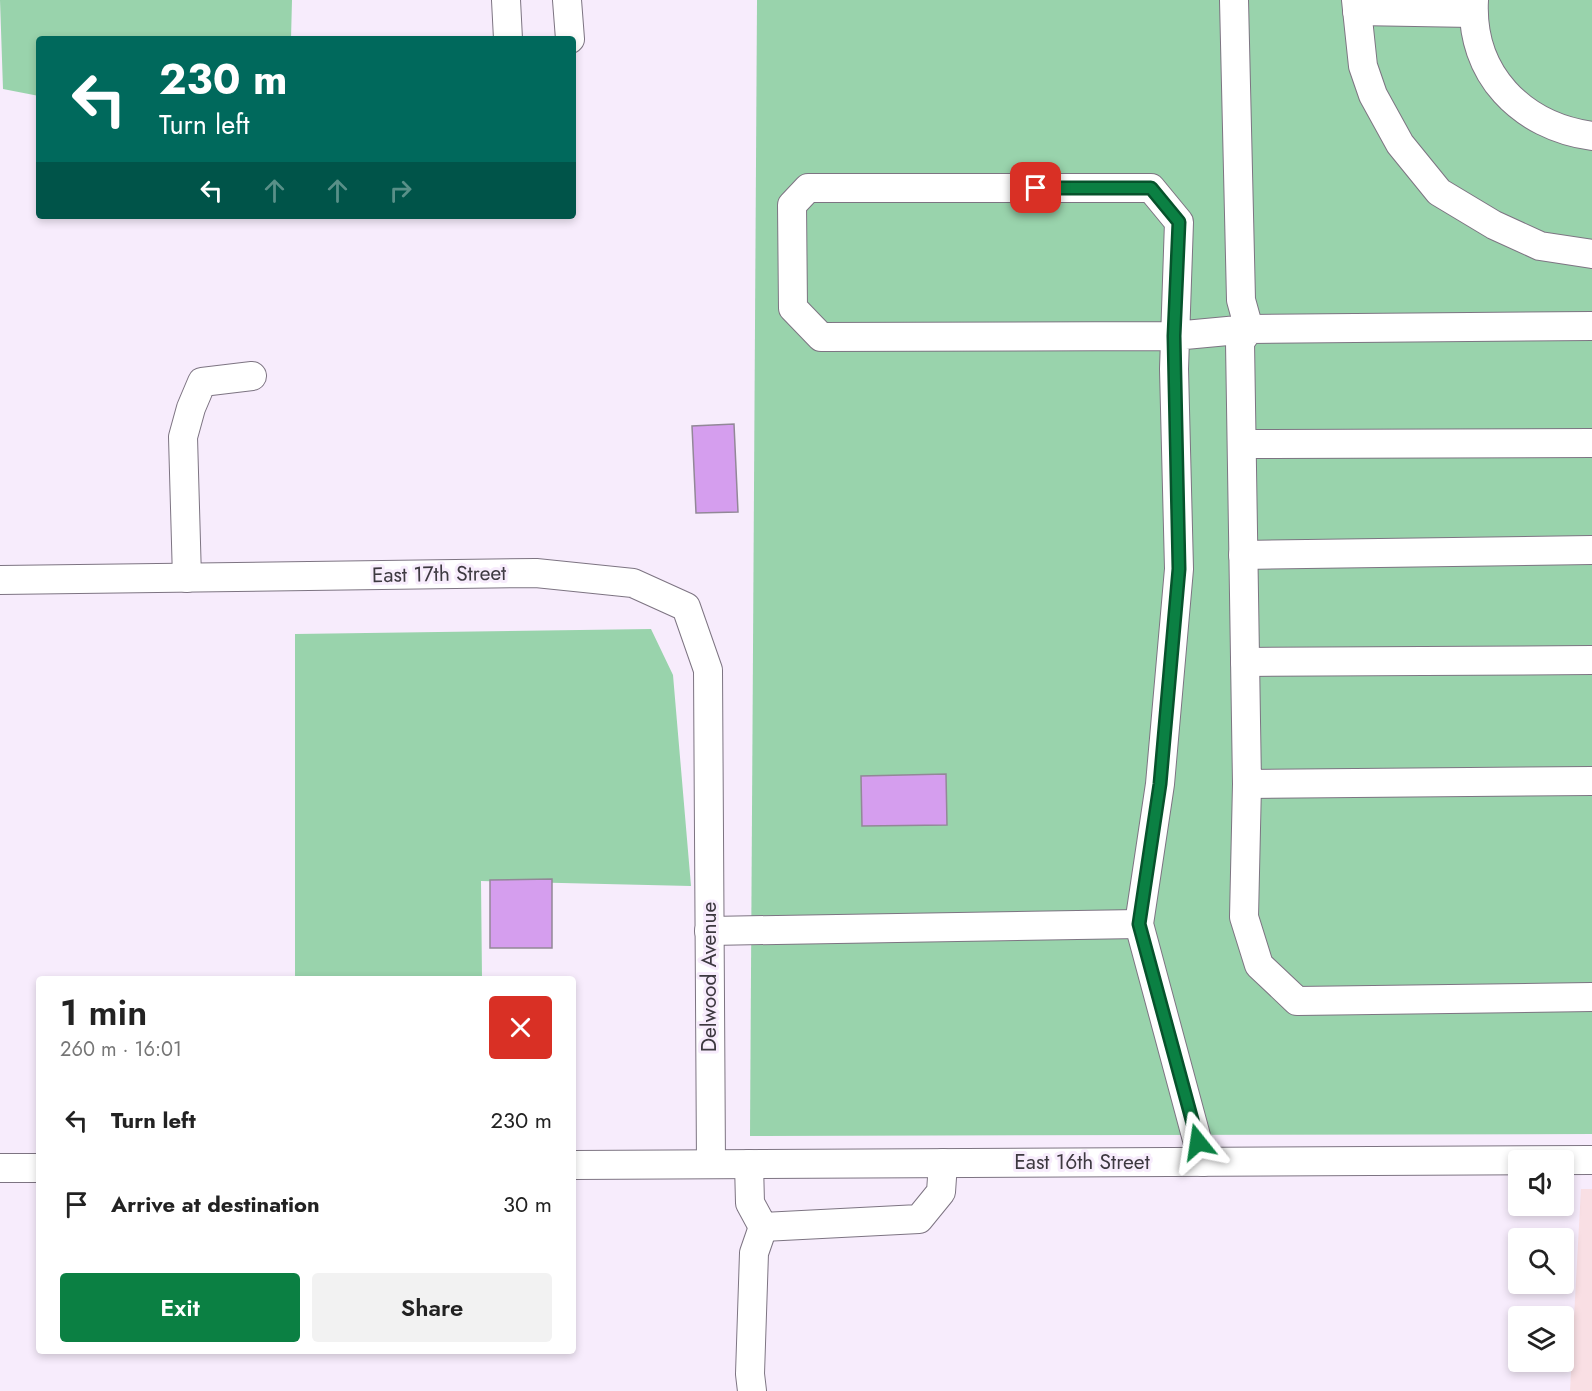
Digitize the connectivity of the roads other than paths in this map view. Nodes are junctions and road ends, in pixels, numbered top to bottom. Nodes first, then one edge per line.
1 (506, 0) edge
2 (567, 0) edge
3 (1234, 0) edge
4 (1356, 5) edge
5 (1473, 7) edge
6 (508, 36) edge
7 (570, 36) edge
8 (1592, 136) edge
9 (1592, 254) edge
10 (1592, 326) edge
11 (1249, 330) junction
12 (1174, 336) junction
13 (252, 376) dead end
14 (1592, 443) edge
15 (1242, 444) junction
16 (1592, 550) edge
17 (1243, 555) junction
18 (187, 578) junction
19 (0, 580) edge
20 (1592, 660) edge
21 (1245, 662) junction
22 (1592, 781) edge
23 (1247, 784) junction
24 (708, 790) joint
25 (1139, 924) junction
26 (709, 931) junction
27 (1592, 998) edge
28 (1592, 1160) edge
29 (1203, 1162) junction
30 (943, 1163) junction
31 (711, 1164) junction
32 (749, 1164) junction
33 (576, 1165) edge
34 (36, 1167) edge
35 (0, 1168) edge
36 (763, 1227) junction
37 (752, 1391) edge

1 - 6 street
2 - 7 street
3 - 11 street
4 - 5 street
4 - 9 street
5 - 8 street
10 - 11 street
11 - 12 street
11 - 15 street
12 - 12 street
12 - 25 street
13 - 18 street
14 - 15 street
15 - 17 street
16 - 17 street
17 - 21 street
18 - 19 street, East 17th Street
18 - 24 street, East 17th Street
20 - 21 street
21 - 23 street
22 - 23 street
23 - 27 street
24 - 26 street, Delwood Avenue
25 - 26 street
25 - 29 street
26 - 31 street, Delwood Avenue
28 - 29 street, East 16th Street
29 - 30 street, East 16th Street
30 - 32 street, East 16th Street
30 - 36 street
31 - 32 street, East 16th Street
31 - 33 street, East 16th Street
32 - 36 street
34 - 35 street
36 - 37 street

